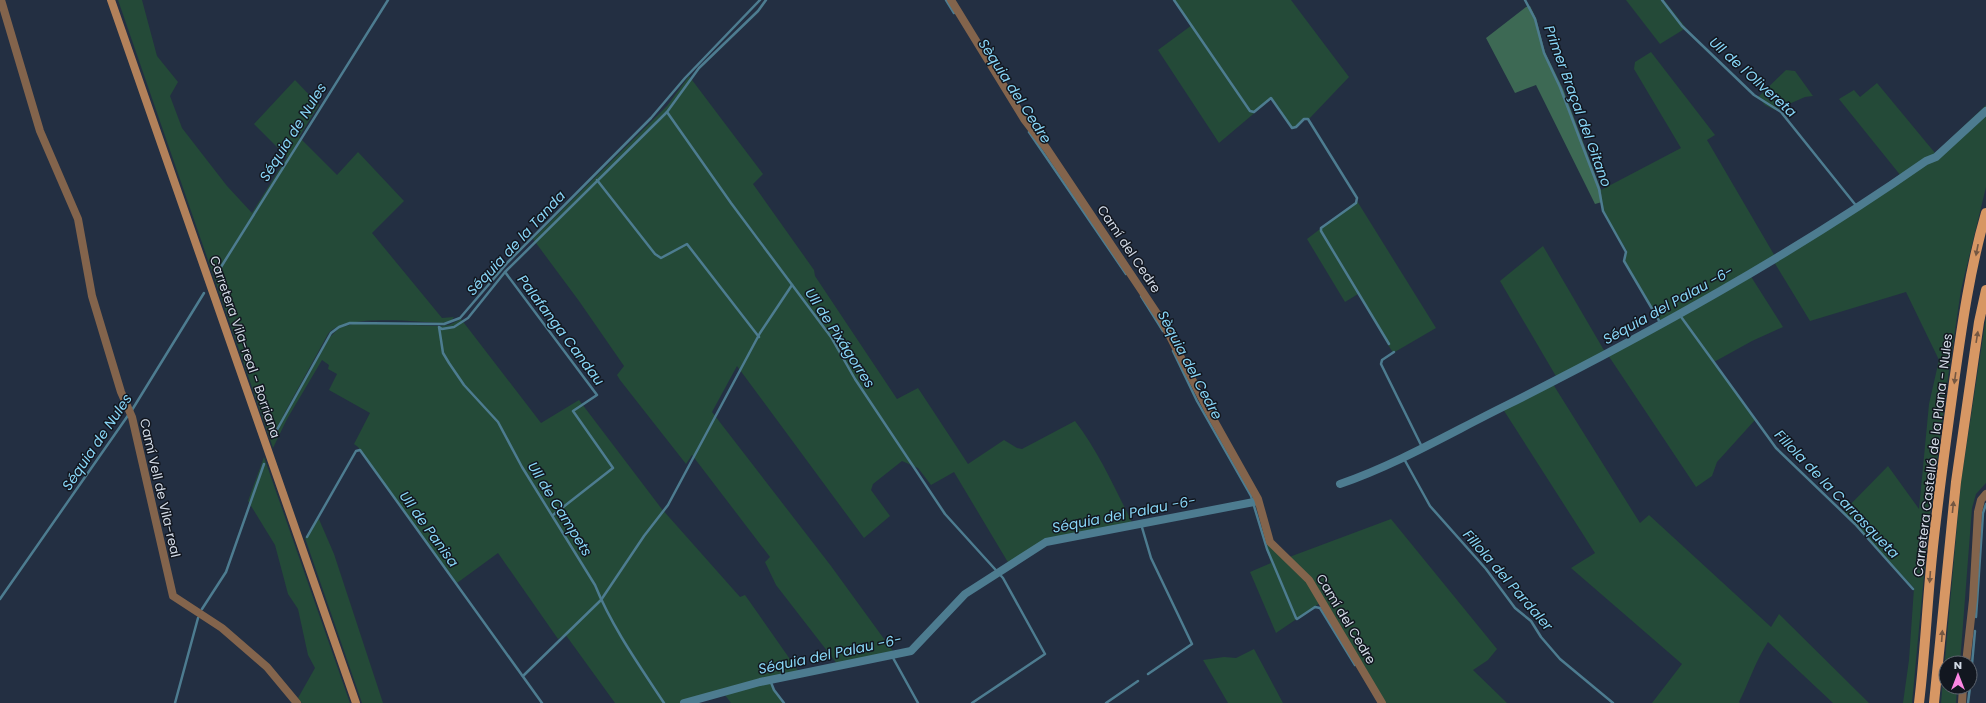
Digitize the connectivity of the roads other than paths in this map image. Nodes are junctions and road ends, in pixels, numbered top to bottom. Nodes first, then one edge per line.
1 (1, 0) edge
2 (111, 0) edge
3 (951, 0) edge
4 (1986, 212) edge
5 (1986, 290) edge
6 (1986, 494) edge
7 (1967, 655) edge
8 (297, 703) edge
9 (356, 703) edge
10 (1382, 703) edge
11 (1919, 703) edge
12 (1934, 703) edge

1 - 8 street, Camí Vell de Vila-real
2 - 9 main road, Carretera Vila-real - Borriana
3 - 10 street, Camí del Cedre
4 -> 11 main road, Carretera Castelló de la Plana - Nules
12 -> 5 main road, Carretera Castelló de la Plana - Nules
6 - 7 street

